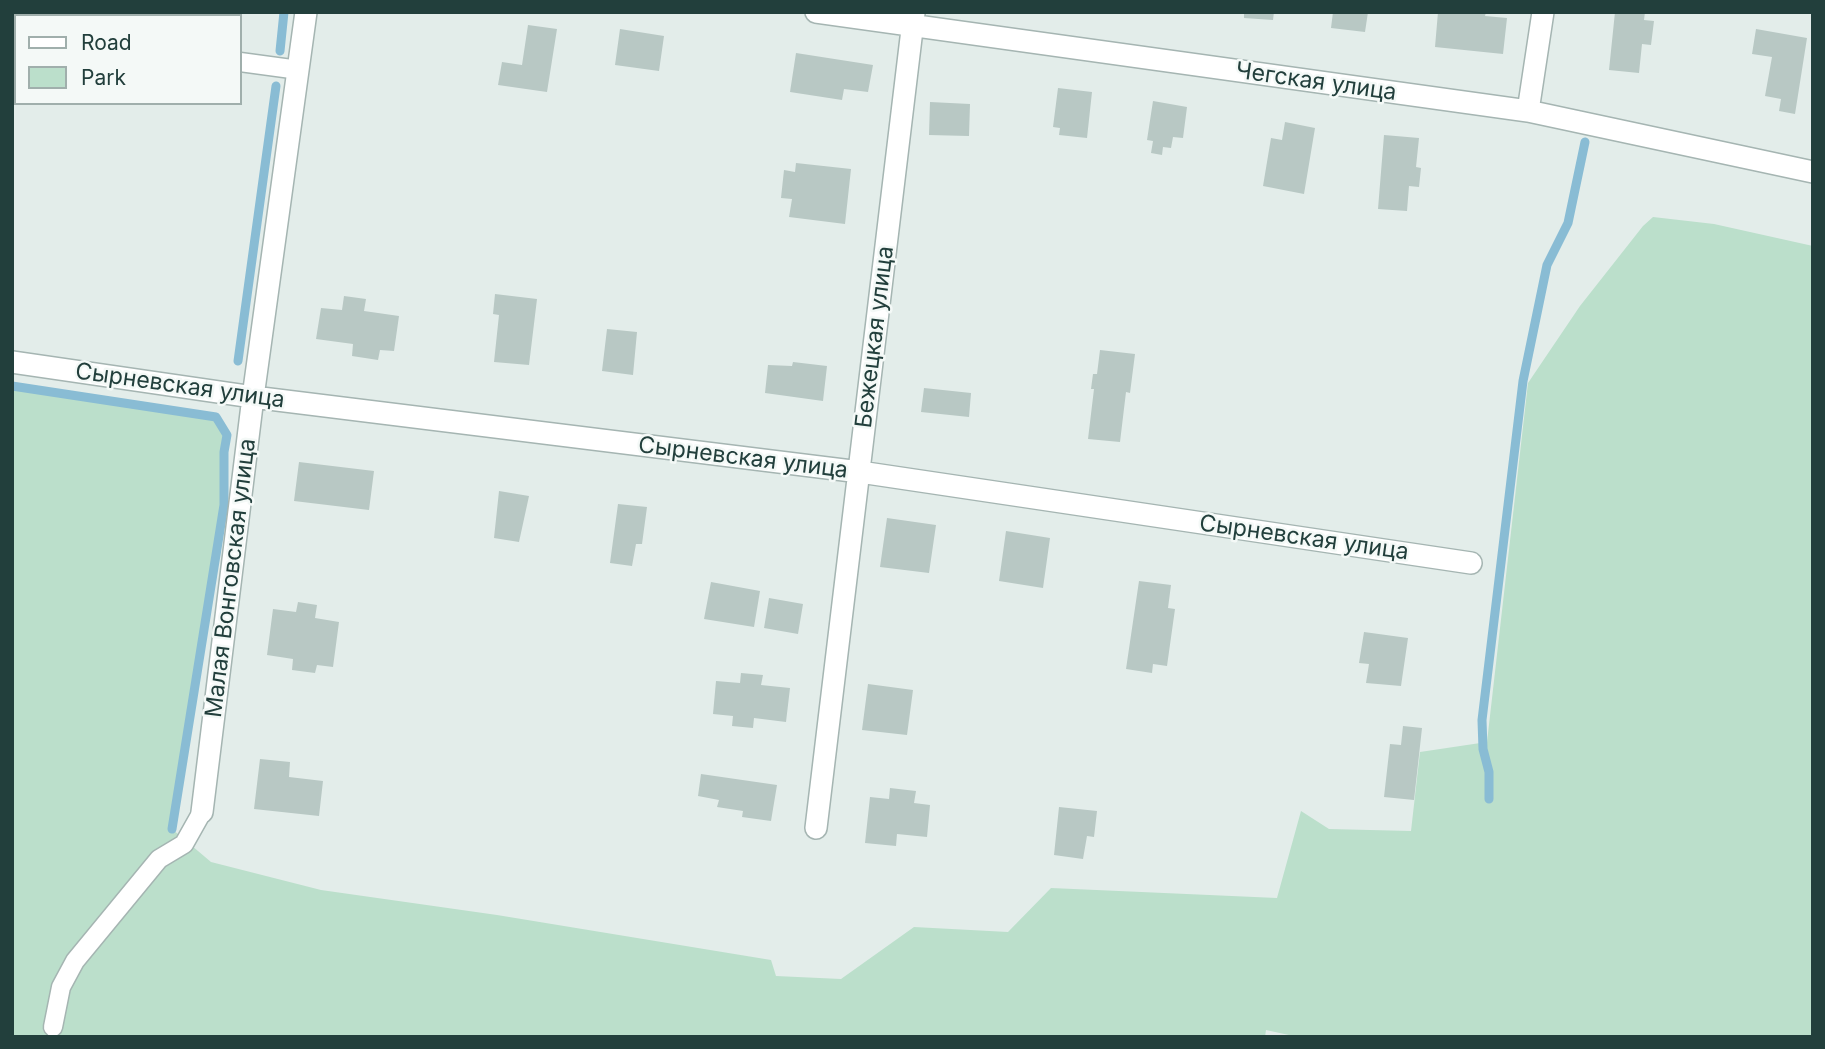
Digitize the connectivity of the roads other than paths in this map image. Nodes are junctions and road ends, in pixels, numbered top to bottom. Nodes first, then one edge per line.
1 (306, 12) edge
2 (816, 12) edge
3 (1543, 12) edge
4 (913, 19) edge
5 (242, 62) edge
6 (299, 70) junction
7 (1528, 111) junction
8 (1812, 167) edge
9 (12, 362) edge
10 (253, 397) junction
11 (860, 472) junction
12 (1471, 563) dead end
13 (202, 812) joint
14 (817, 828) dead end
15 (53, 1027) dead end

1 - 6 street, Малая Вонговская улица
2 - 4 street, Чегская улица
3 - 7 street
4 - 7 street, Чегская улица
4 - 11 street, Бежецкая улица
5 - 6 lane
6 - 10 street, Малая Вонговская улица
7 - 8 street, Чегская улица
9 - 10 street, Сырневская улица
10 - 11 street, Сырневская улица
10 - 13 street, Малая Вонговская улица
11 - 12 street, Сырневская улица
11 - 14 street, Бежецкая улица
13 - 15 lane

